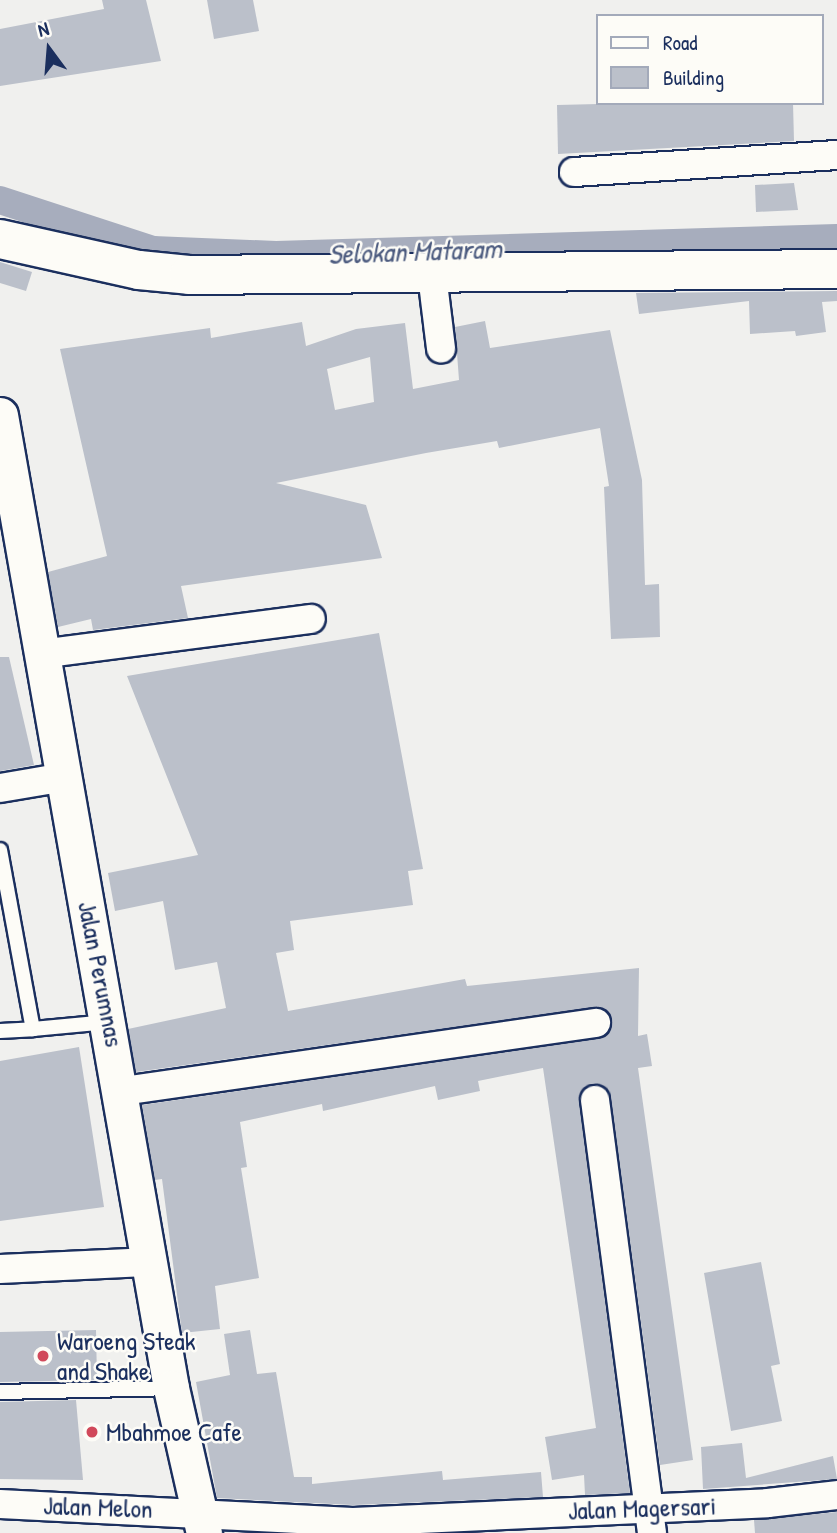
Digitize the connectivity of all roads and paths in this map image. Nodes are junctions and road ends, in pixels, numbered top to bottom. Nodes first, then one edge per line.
1 (837, 155) edge
2 (574, 172) dead end
3 (0, 239) edge
4 (837, 269) edge
5 (432, 275) junction
6 (441, 348) dead end
7 (0, 415) edge
8 (311, 619) dead end
9 (40, 653) junction
10 (65, 778) junction
11 (0, 788) edge
12 (0, 850) edge
13 (5, 908) edge
14 (110, 1022) junction
15 (596, 1023) dead end
16 (33, 1029) junction
17 (0, 1031) edge
18 (123, 1091) junction
19 (595, 1100) dead end
20 (151, 1262) junction
21 (0, 1269) edge
22 (171, 1388) junction
23 (0, 1392) edge
24 (837, 1495) edge
25 (0, 1504) edge
26 (650, 1520) edge
27 (200, 1522) edge

1 - 2 street
3 - 5 main road
4 - 5 main road
5 - 6 street
7 - 9 street, Jalan Perumnas
8 - 9 street
9 - 10 street, Jalan Perumnas
10 - 11 street
10 - 14 street, Jalan Perumnas
12 - 13 lane
13 - 16 lane
14 - 16 lane
14 - 18 street, Jalan Perumnas
15 - 18 street
16 - 17 lane
18 - 20 street, Jalan Perumnas
19 - 26 street
20 - 21 street
20 - 22 street, Jalan Perumnas
22 - 23 lane
22 - 27 street, Jalan Perumnas
24 - 26 street, Jalan Magersari
25 - 27 street, Jalan Melon
26 - 27 street, Jalan Magersari

